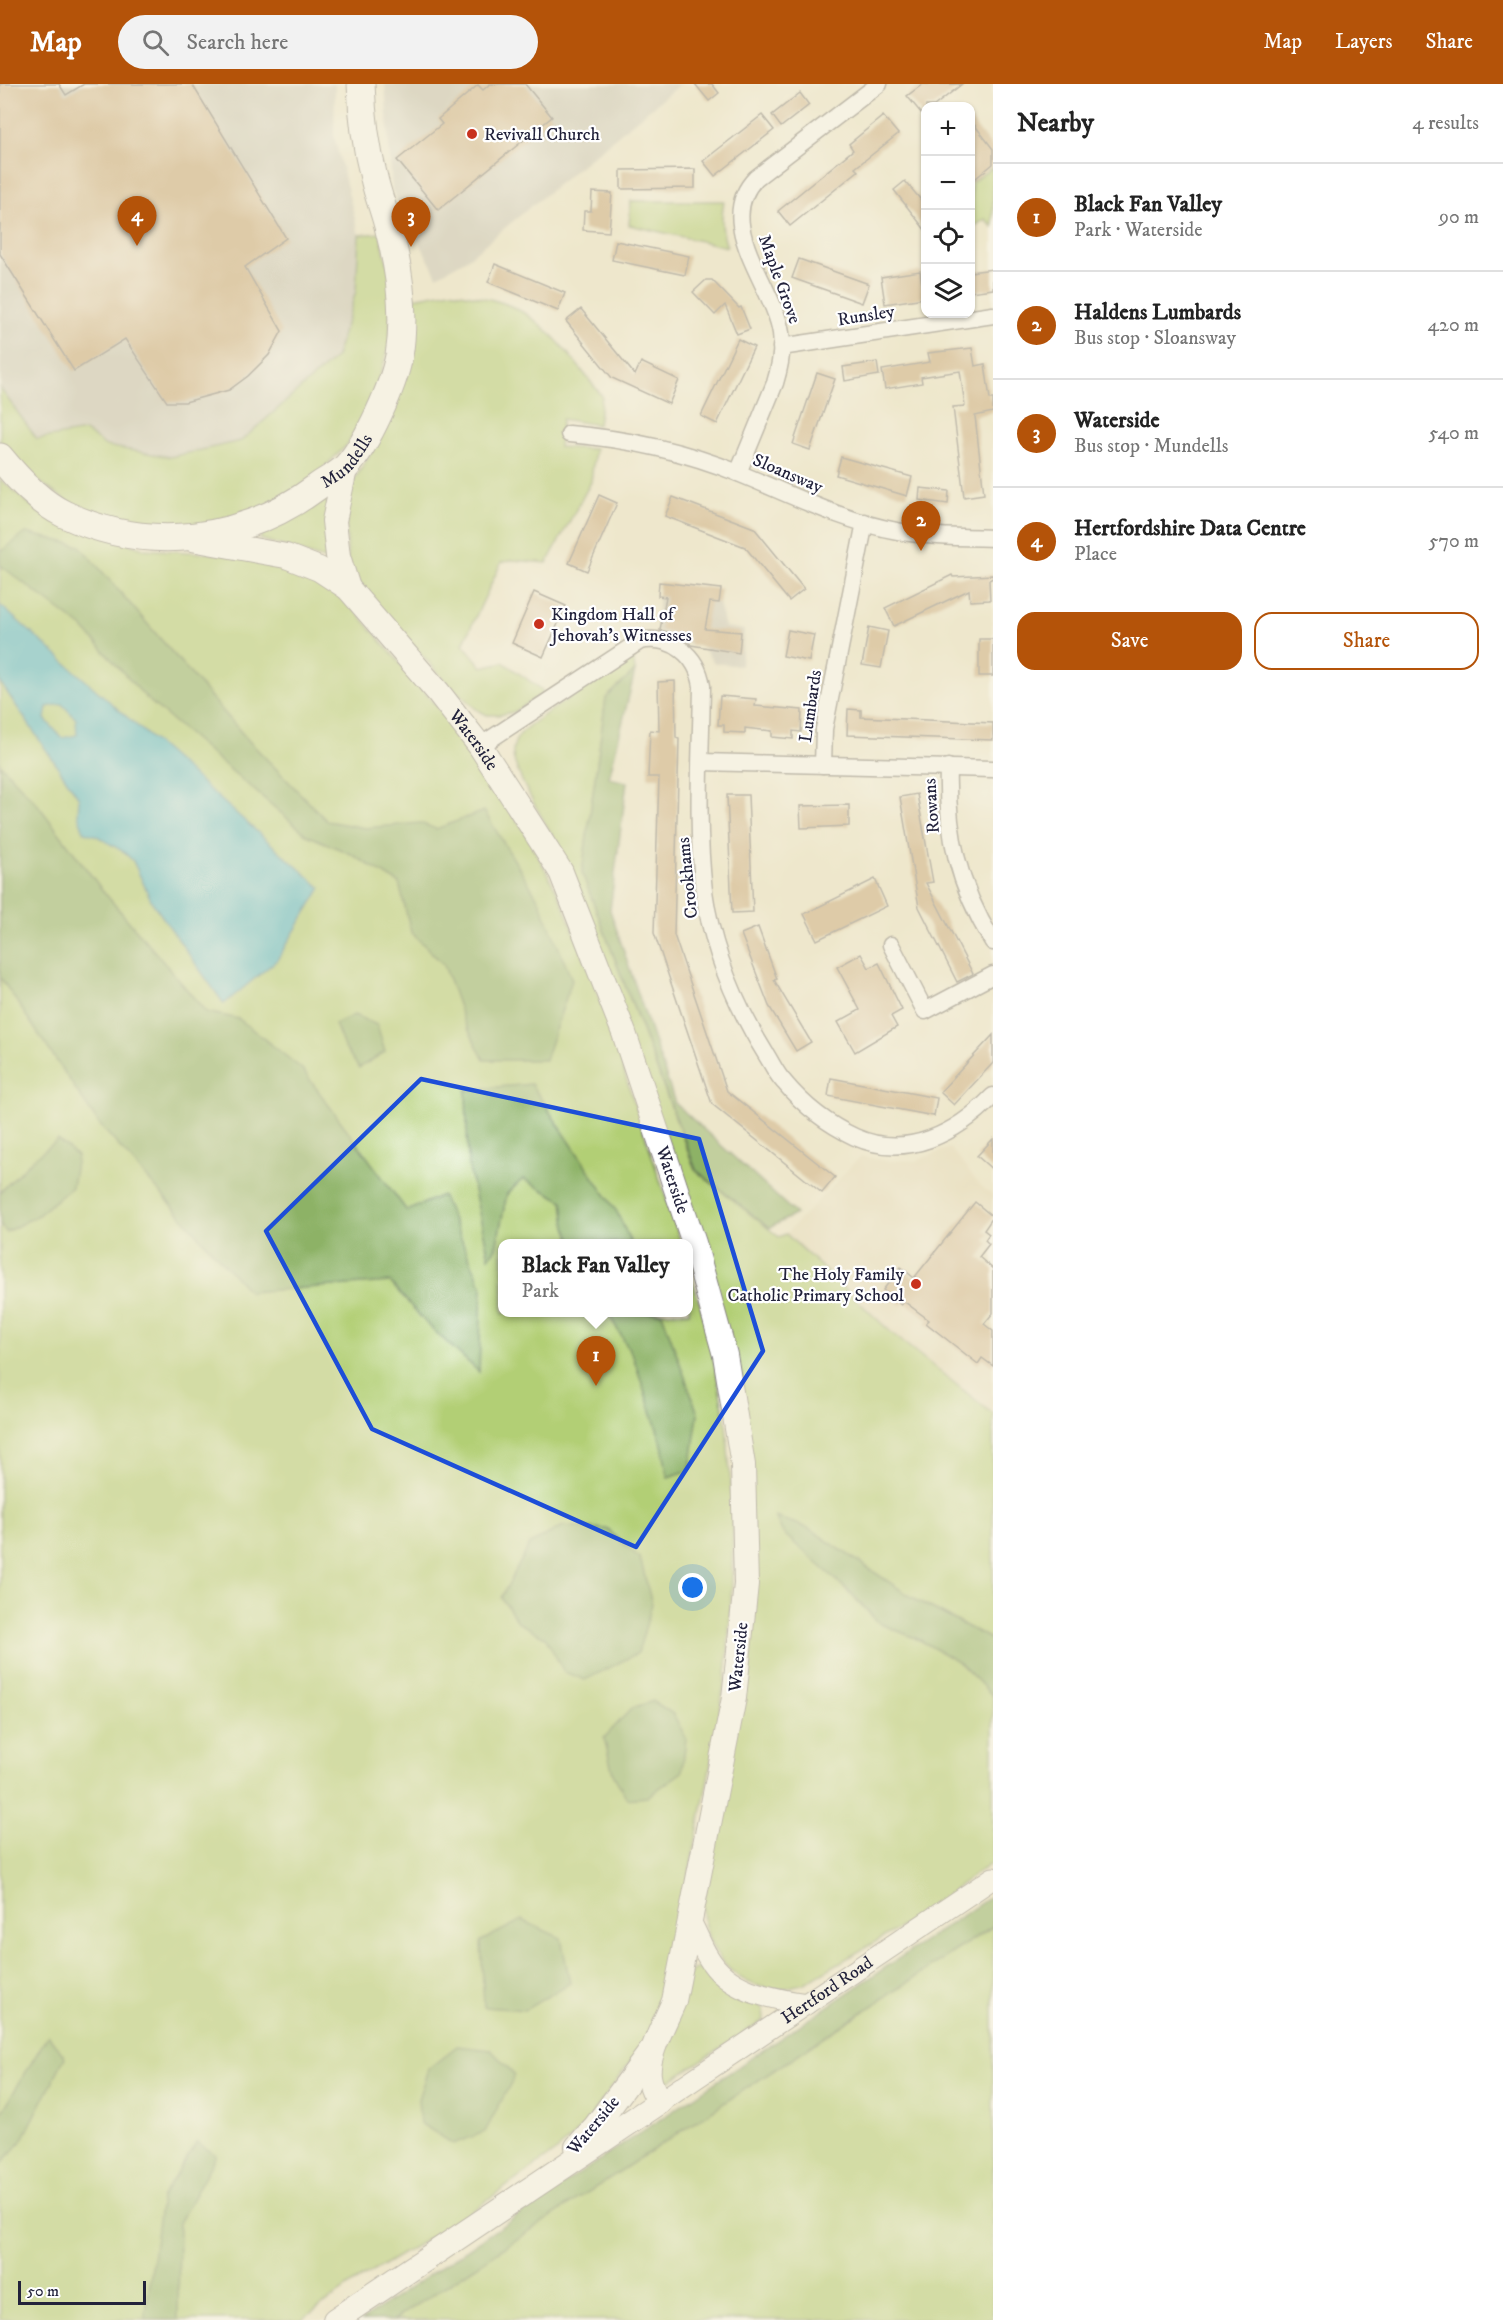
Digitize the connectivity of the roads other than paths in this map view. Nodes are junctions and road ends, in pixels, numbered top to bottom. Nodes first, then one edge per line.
1 (361, 84) edge
2 (879, 84) edge
3 (993, 315) edge
4 (781, 347) junction
5 (570, 434) dead end
6 (0, 457) edge
7 (345, 469) junction
8 (738, 473) junction
9 (865, 522) junction
10 (187, 538) junction
11 (993, 538) edge
12 (348, 588) junction
13 (480, 746) junction
14 (701, 762) junction
15 (823, 765) junction
16 (948, 767) junction
17 (993, 769) edge
18 (993, 942) edge
19 (891, 945) dead end
20 (993, 975) edge
21 (993, 1095) edge
22 (693, 1239) edge
23 (693, 1240) edge
24 (993, 1878) edge
25 (691, 1923) junction
26 (806, 2004) junction
27 (654, 2047) junction
28 (660, 2102) junction
29 (552, 2174) junction
30 (335, 2320) edge

1 - 7 main road, Mundells
2 - 4 street, Maple Grove
3 - 4 street, Runsley
4 - 8 street, Maple Grove
5 - 8 street, Sloansway
6 - 10 main road, Mundells
7 - 10 main road, Mundells
7 - 12 main road, Waterside
8 - 9 street, Sloansway
9 - 11 street, Sloansway
9 - 15 street, Lumbards
10 - 12 main road, Waterside
12 - 13 main road, Waterside
13 - 14 street, Crookhams
13 - 22 main road, Waterside
14 - 15 street
14 - 21 street, Crookhams
15 - 16 street, Lumbards
16 - 17 street, Lumbards
16 - 18 street, Rowans
19 - 20 street
23 - 25 main road, Waterside
24 - 26 street, Hertford Road
25 - 26 street
25 - 27 main road, Waterside
26 - 28 street, Hertford Road
27 - 28 main road, Waterside
27 - 29 main road, Waterside
28 - 29 main road
29 - 30 main road

